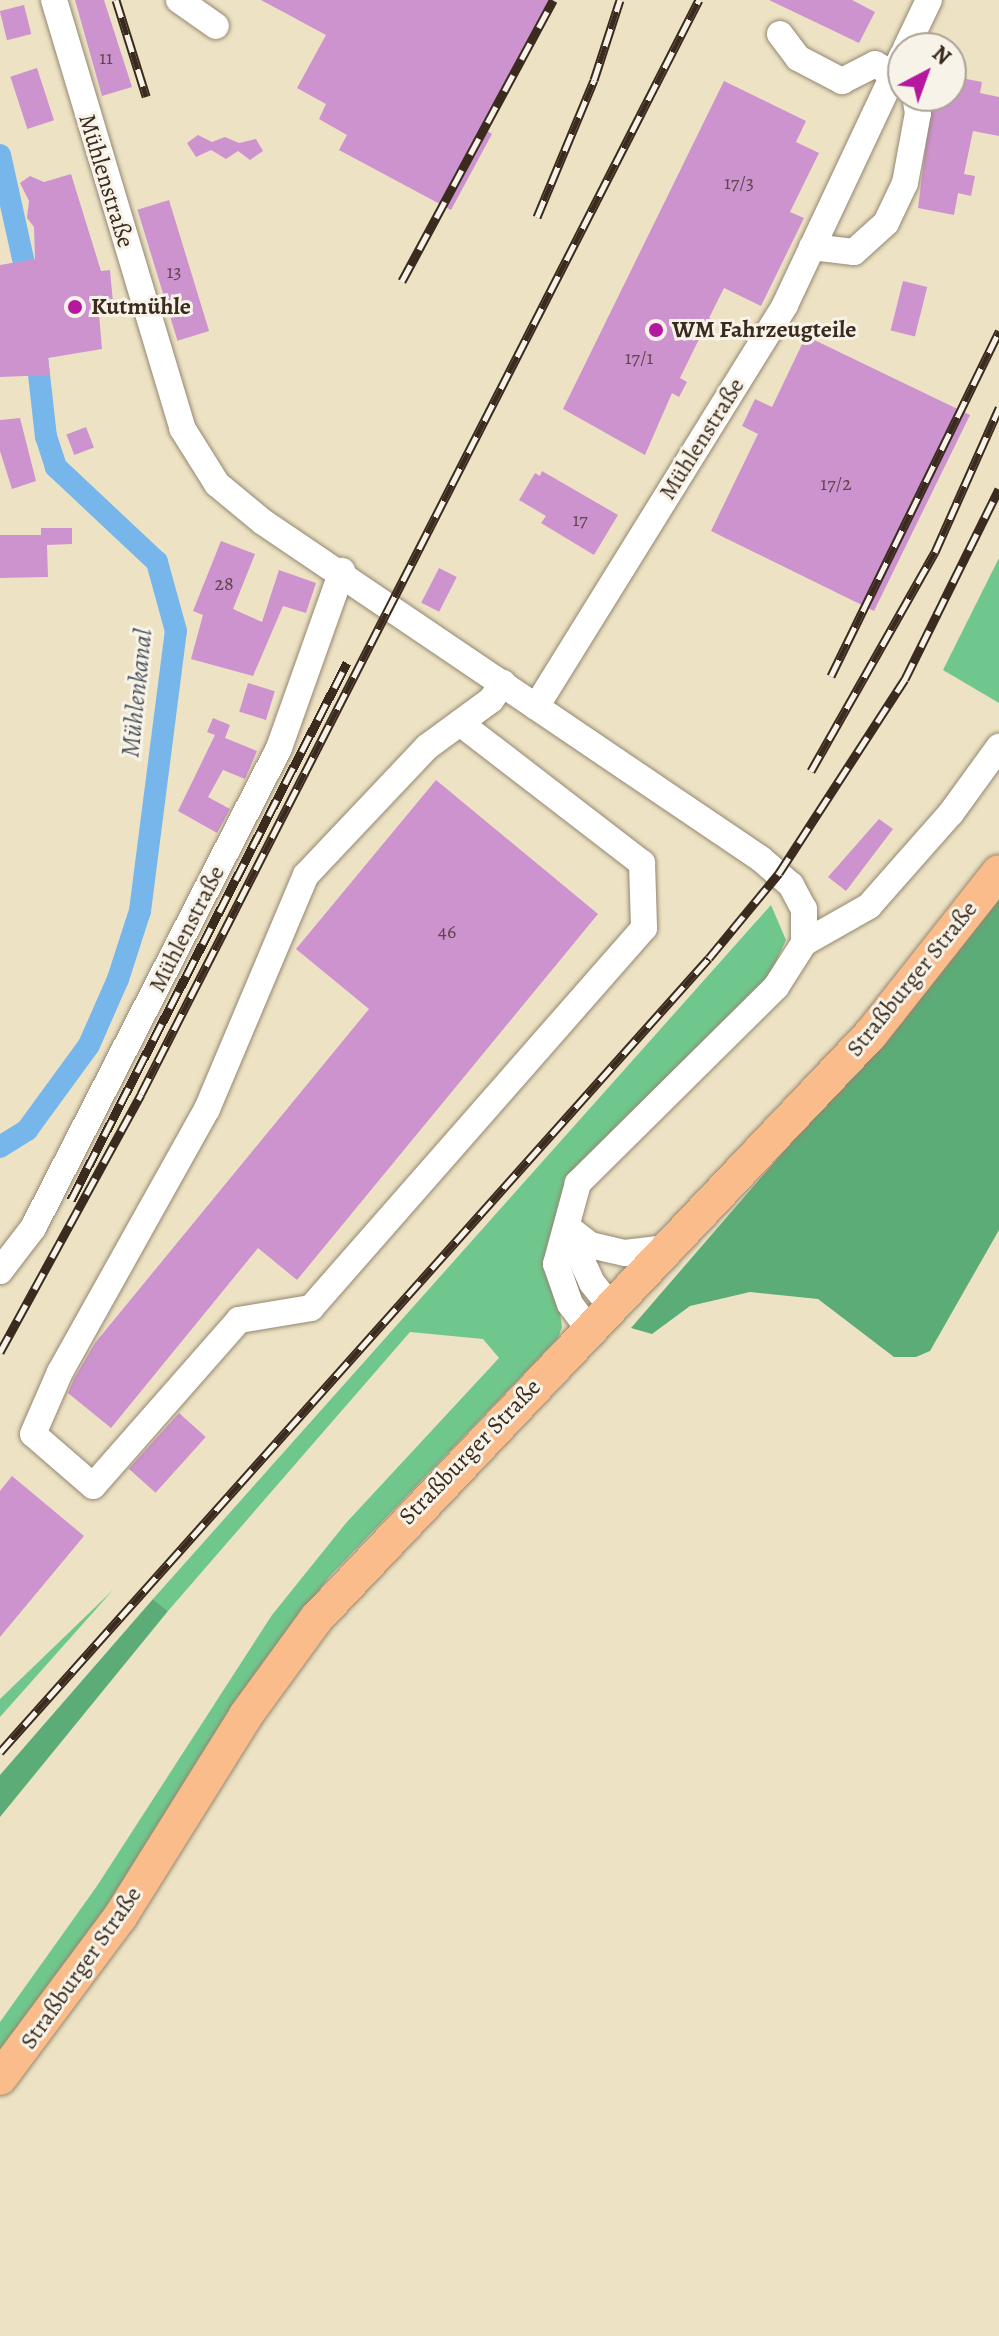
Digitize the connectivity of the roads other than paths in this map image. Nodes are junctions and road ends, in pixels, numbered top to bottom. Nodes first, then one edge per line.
1 (54, 0) edge
2 (179, 0) edge
3 (929, 0) edge
4 (216, 26) dead end
5 (914, 32) edge
6 (780, 34) dead end
7 (887, 67) edge
8 (887, 96) edge
9 (918, 112) edge
10 (812, 247) junction
11 (342, 571) junction
12 (503, 683) junction
13 (536, 707) junction
14 (460, 723) junction
15 (999, 747) edge
16 (999, 872) edge
17 (804, 943) junction
18 (567, 1227) junction
19 (667, 1248) junction
20 (0, 1271) edge
21 (599, 1317) junction
22 (0, 2078) edge

1 - 11 street, Mühlenstraße
2 - 4 street
3 - 5 street
6 - 7 street
8 - 10 street, Mühlenstraße
9 - 10 street
10 - 13 street, Mühlenstraße
11 - 12 street, Mühlenstraße
11 - 20 street, Mühlenstraße
12 - 13 street, Mühlenstraße
12 - 14 street
13 - 17 street, Mühlenstraße
14 - 14 street
15 - 17 street
16 - 19 main road, Straßburger Straße
17 - 18 street
18 - 19 street
18 - 21 street
19 - 21 main road, Straßburger Straße
21 - 22 main road, Straßburger Straße

